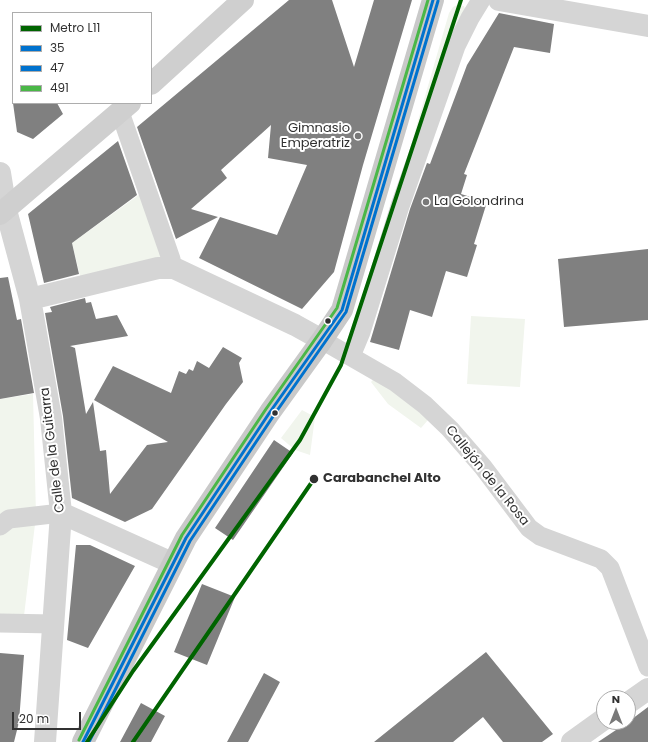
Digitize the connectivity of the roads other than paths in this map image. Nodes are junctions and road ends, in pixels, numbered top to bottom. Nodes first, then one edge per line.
1 (243, 0) edge
2 (433, 0) edge
3 (482, 0) edge
4 (499, 0) edge
5 (648, 26) edge
6 (152, 83) edge
7 (125, 107) edge
8 (0, 173) edge
9 (3, 212) edge
10 (171, 259) dead end
11 (30, 299) junction
12 (322, 340) junction
13 (351, 356) junction
14 (61, 513) junction
15 (0, 526) edge
16 (172, 563) junction
17 (0, 623) edge
18 (54, 624) junction
19 (648, 668) edge
20 (648, 689) edge
21 (636, 697) edge
22 (597, 730) edge
23 (45, 742) edge
24 (83, 742) edge
25 (572, 742) edge

1 - 6 main road
2 - 12 main road
3 - 13 street
4 - 5 street
7 - 9 main road
7 - 10 street
8 - 9 street, Calle de la Guitarra
9 - 11 street, Calle de la Guitarra
11 - 12 street
11 - 14 street, Calle de la Guitarra
12 - 13 street, Callejón de la Rosa
12 - 16 main road
13 - 19 street, Callejón de la Rosa
14 - 15 street
14 - 16 street
14 - 18 street, Calle de la Guitarra
16 - 24 main road
17 - 18 street
18 - 23 street, Calle de la Guitarra
20 - 21 street
22 - 25 street

